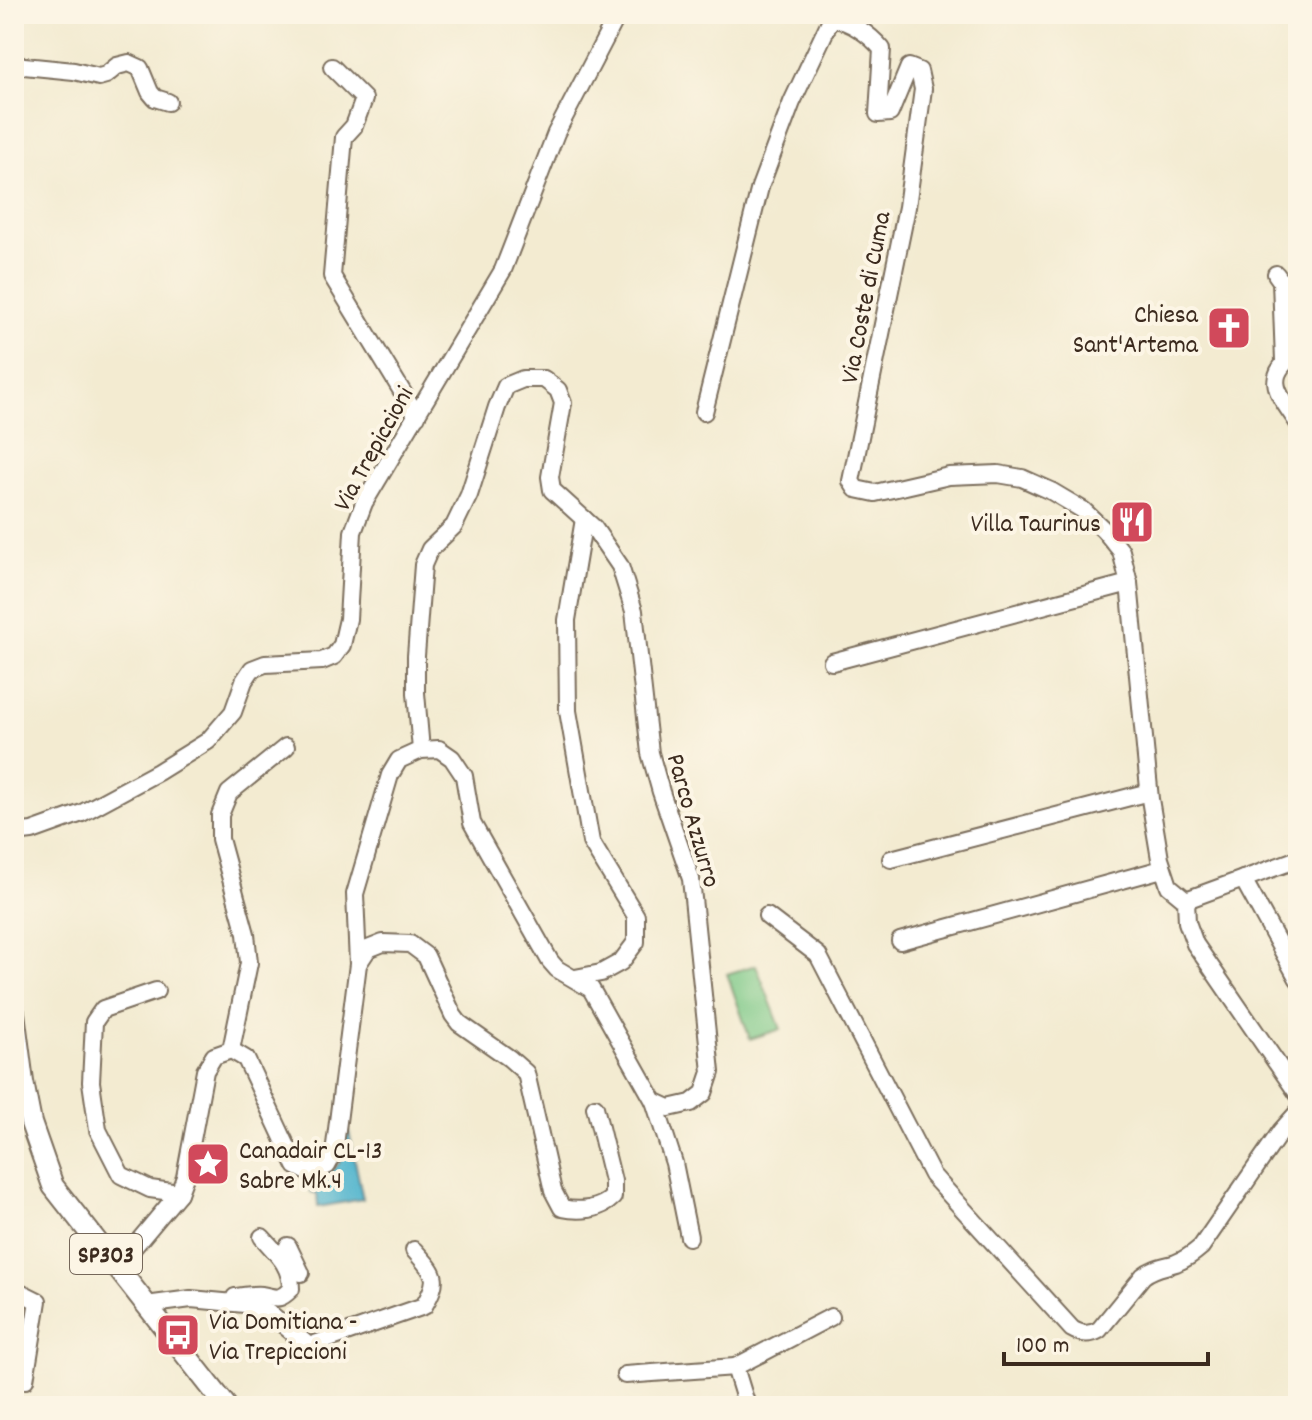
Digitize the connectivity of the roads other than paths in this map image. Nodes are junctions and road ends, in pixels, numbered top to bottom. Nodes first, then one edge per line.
1 (618, 14) edge
2 (14, 65) edge
3 (332, 67) dead end
4 (168, 102) dead end
5 (1276, 274) dead end
6 (1291, 357) edge
7 (704, 412) dead end
8 (417, 416) junction
9 (1298, 423) edge
10 (584, 519) junction
11 (1129, 583) junction
12 (832, 662) dead end
13 (286, 747) dead end
14 (421, 750) junction
15 (1149, 792) junction
16 (14, 833) edge
17 (891, 859) dead end
18 (1298, 859) edge
19 (1162, 869) junction
20 (1243, 879) junction
21 (1186, 900) junction
22 (767, 916) dead end
23 (900, 941) dead end
24 (358, 964) junction
25 (575, 978) junction
26 (1298, 979) edge
27 (156, 991) dead end
28 (14, 1023) edge
29 (231, 1050) junction
30 (1298, 1094) edge
31 (654, 1101) junction
32 (595, 1107) dead end
33 (1298, 1112) edge
34 (179, 1193) junction
35 (262, 1237) dead end
36 (689, 1237) dead end
37 (288, 1246) dead end
38 (414, 1250) dead end
39 (117, 1267) junction
40 (14, 1289) edge
41 (221, 1301) junction
42 (146, 1305) junction
43 (268, 1312) junction
44 (831, 1317) dead end
45 (735, 1367) junction
46 (625, 1375) dead end
47 (25, 1380) dead end
48 (226, 1406) edge
49 (747, 1406) edge

1 - 8 street, Via Trepiccioni
2 - 4 street
3 - 8 street
5 - 6 street
6 - 9 street
7 - 11 street, Via Coste di Cuma
8 - 16 street, Via Trepiccioni
10 - 14 street, Parco Azzurro
10 - 25 street
10 - 31 street, Parco Azzurro
11 - 12 street
11 - 15 street, Via Coste di Cuma
13 - 29 street
14 - 24 street
14 - 25 street
15 - 17 street
15 - 19 street, Via Coste di Cuma
18 - 20 street
19 - 21 street, Via Coste di Cuma
19 - 23 street
20 - 21 street
20 - 26 street
21 - 30 street, Via Coste di Cuma
22 - 33 street
24 - 29 street
24 - 32 street
25 - 31 street
27 - 34 street
28 - 39 main road, SP303
29 - 34 street
31 - 36 street
34 - 39 street
35 - 41 street
37 - 43 street
38 - 43 street
39 - 42 main road, SP303
40 - 47 street
41 - 42 street
41 - 43 street
42 - 48 main road, SP303
44 - 45 street
45 - 46 street
45 - 49 street

